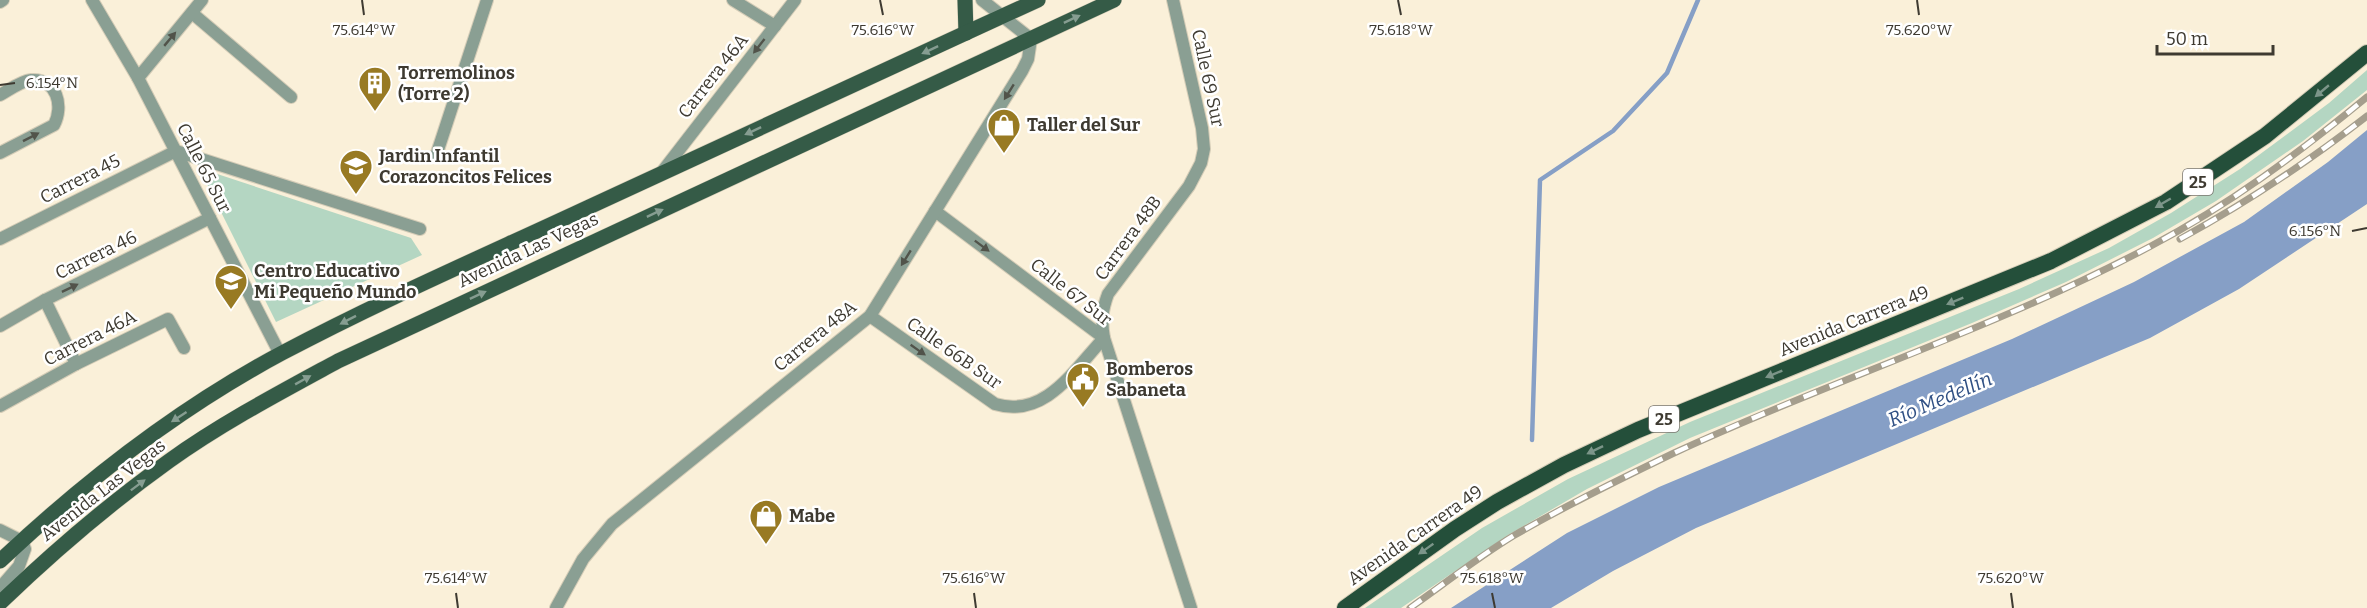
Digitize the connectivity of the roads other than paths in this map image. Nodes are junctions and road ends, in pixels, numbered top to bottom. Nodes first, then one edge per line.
1 (92, 0) edge
2 (202, 0) edge
3 (487, 0) edge
4 (733, 0) edge
5 (795, 0) edge
6 (965, 0) edge
7 (982, 0) edge
8 (1038, 0) edge
9 (1114, 0) edge
10 (1173, 0) edge
11 (192, 13) junction
12 (1002, 16) junction
13 (775, 26) junction
14 (966, 33) junction
15 (1031, 39) junction
16 (2367, 53) edge
17 (138, 78) junction
18 (0, 95) edge
19 (291, 97) dead end
20 (176, 151) junction
21 (0, 153) edge
22 (436, 156) dead end
23 (1201, 163) joint
24 (660, 174) junction
25 (935, 211) junction
26 (210, 218) junction
27 (420, 230) dead end
28 (0, 239) edge
29 (45, 300) junction
30 (870, 316) junction
31 (0, 326) edge
32 (1104, 338) junction
33 (184, 348) dead end
34 (280, 354) junction
35 (76, 364) junction
36 (0, 406) edge
37 (0, 530) edge
38 (22, 541) junction
39 (0, 561) edge
40 (0, 588) edge
41 (0, 603) edge
42 (555, 608) edge
43 (1191, 608) edge
44 (1345, 608) edge

1 - 17 street, Calle 65 Sur
2 - 11 street
3 - 22 street
4 - 13 street
5 - 13 street, Carrera 46A
6 - 14 main road
7 - 12 street
8 - 12 main road, Avenida Las Vegas
15 -> 9 main road, Avenida Las Vegas
10 - 23 street, Calle 69 Sur
17 -> 11 street
11 - 19 street
12 - 14 main road, Avenida Las Vegas
12 - 15 street
13 -> 24 street, Carrera 46A
14 -> 24 main road, Avenida Las Vegas
15 -> 25 street, Carrera 48A
41 -> 15 main road, Avenida Las Vegas
16 -> 44 highway, Avenida Carrera 49 / 25
17 - 20 street, Calle 65 Sur
21 -> 18 street
20 - 26 street, Calle 65 Sur
20 - 27 street
20 - 28 street, Carrera 45
23 - 32 street, Carrera 48B
24 -> 34 main road, Avenida Las Vegas
25 -> 30 street, Carrera 48A
25 -> 32 street, Calle 67 Sur
29 -> 26 street, Carrera 46
26 - 34 street, Calle 65 Sur
29 - 31 street, Carrera 46
29 - 35 street
30 -> 32 street, Calle 66B Sur
30 - 42 street, Carrera 48A
32 - 43 street, Calle 67 Sur
33 - 35 street, Carrera 46A
34 -> 38 main road, Avenida Las Vegas
35 - 36 street, Carrera 46A
37 - 38 street
38 - 39 main road, Avenida Las Vegas
38 - 40 street

